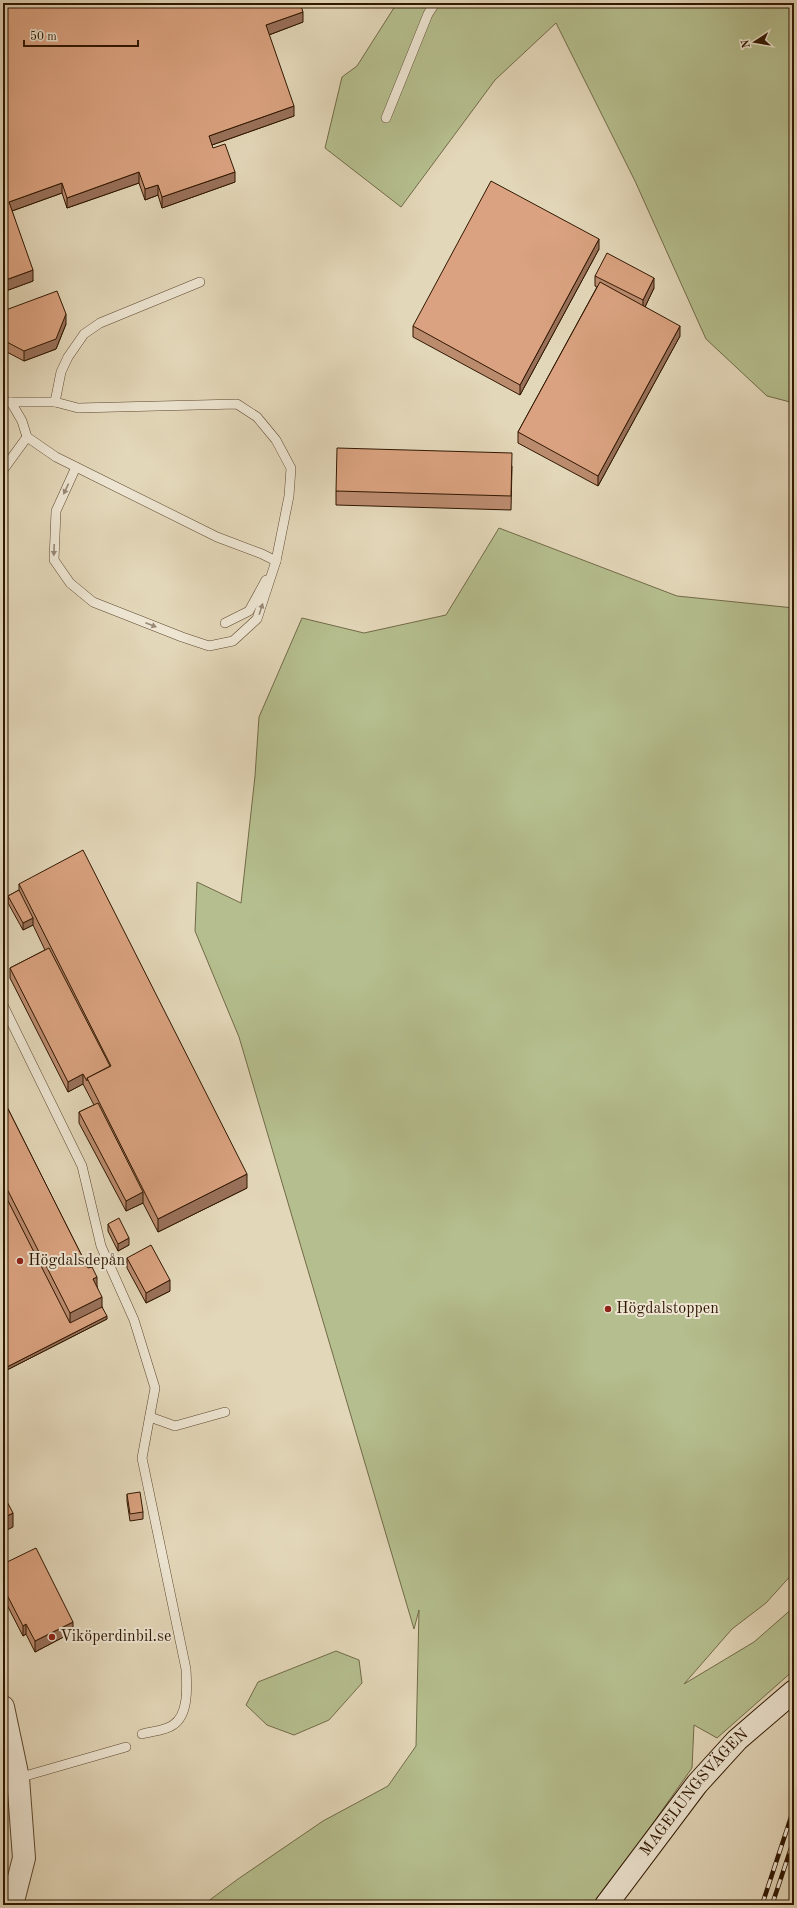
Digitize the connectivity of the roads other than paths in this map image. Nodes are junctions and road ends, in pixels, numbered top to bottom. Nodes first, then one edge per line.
1 (435, 3) edge
2 (386, 118) dead end
3 (200, 282) dead end
4 (7, 402) edge
5 (55, 402) junction
6 (27, 437) junction
7 (76, 468) junction
8 (3, 470) edge
9 (276, 561) junction
10 (225, 623) dead end
11 (3, 1006) edge
12 (225, 1412) dead end
13 (150, 1418) junction
14 (794, 1691) edge
15 (3, 1707) edge
16 (142, 1734) dead end
17 (126, 1747) dead end
18 (18, 1778) junction
19 (12, 1905) edge
20 (606, 1905) edge

1 - 2 lane
3 - 5 lane
4 - 5 lane
4 - 6 lane
5 - 9 lane
6 - 7 lane
6 - 8 lane
7 - 9 lane
7 -> 9 lane
9 - 10 lane
11 - 13 lane
12 - 13 lane
13 - 16 lane
14 - 20 main road, MAGELUNGSVÄGEN
15 - 18 main road
17 - 18 lane
18 - 19 main road

